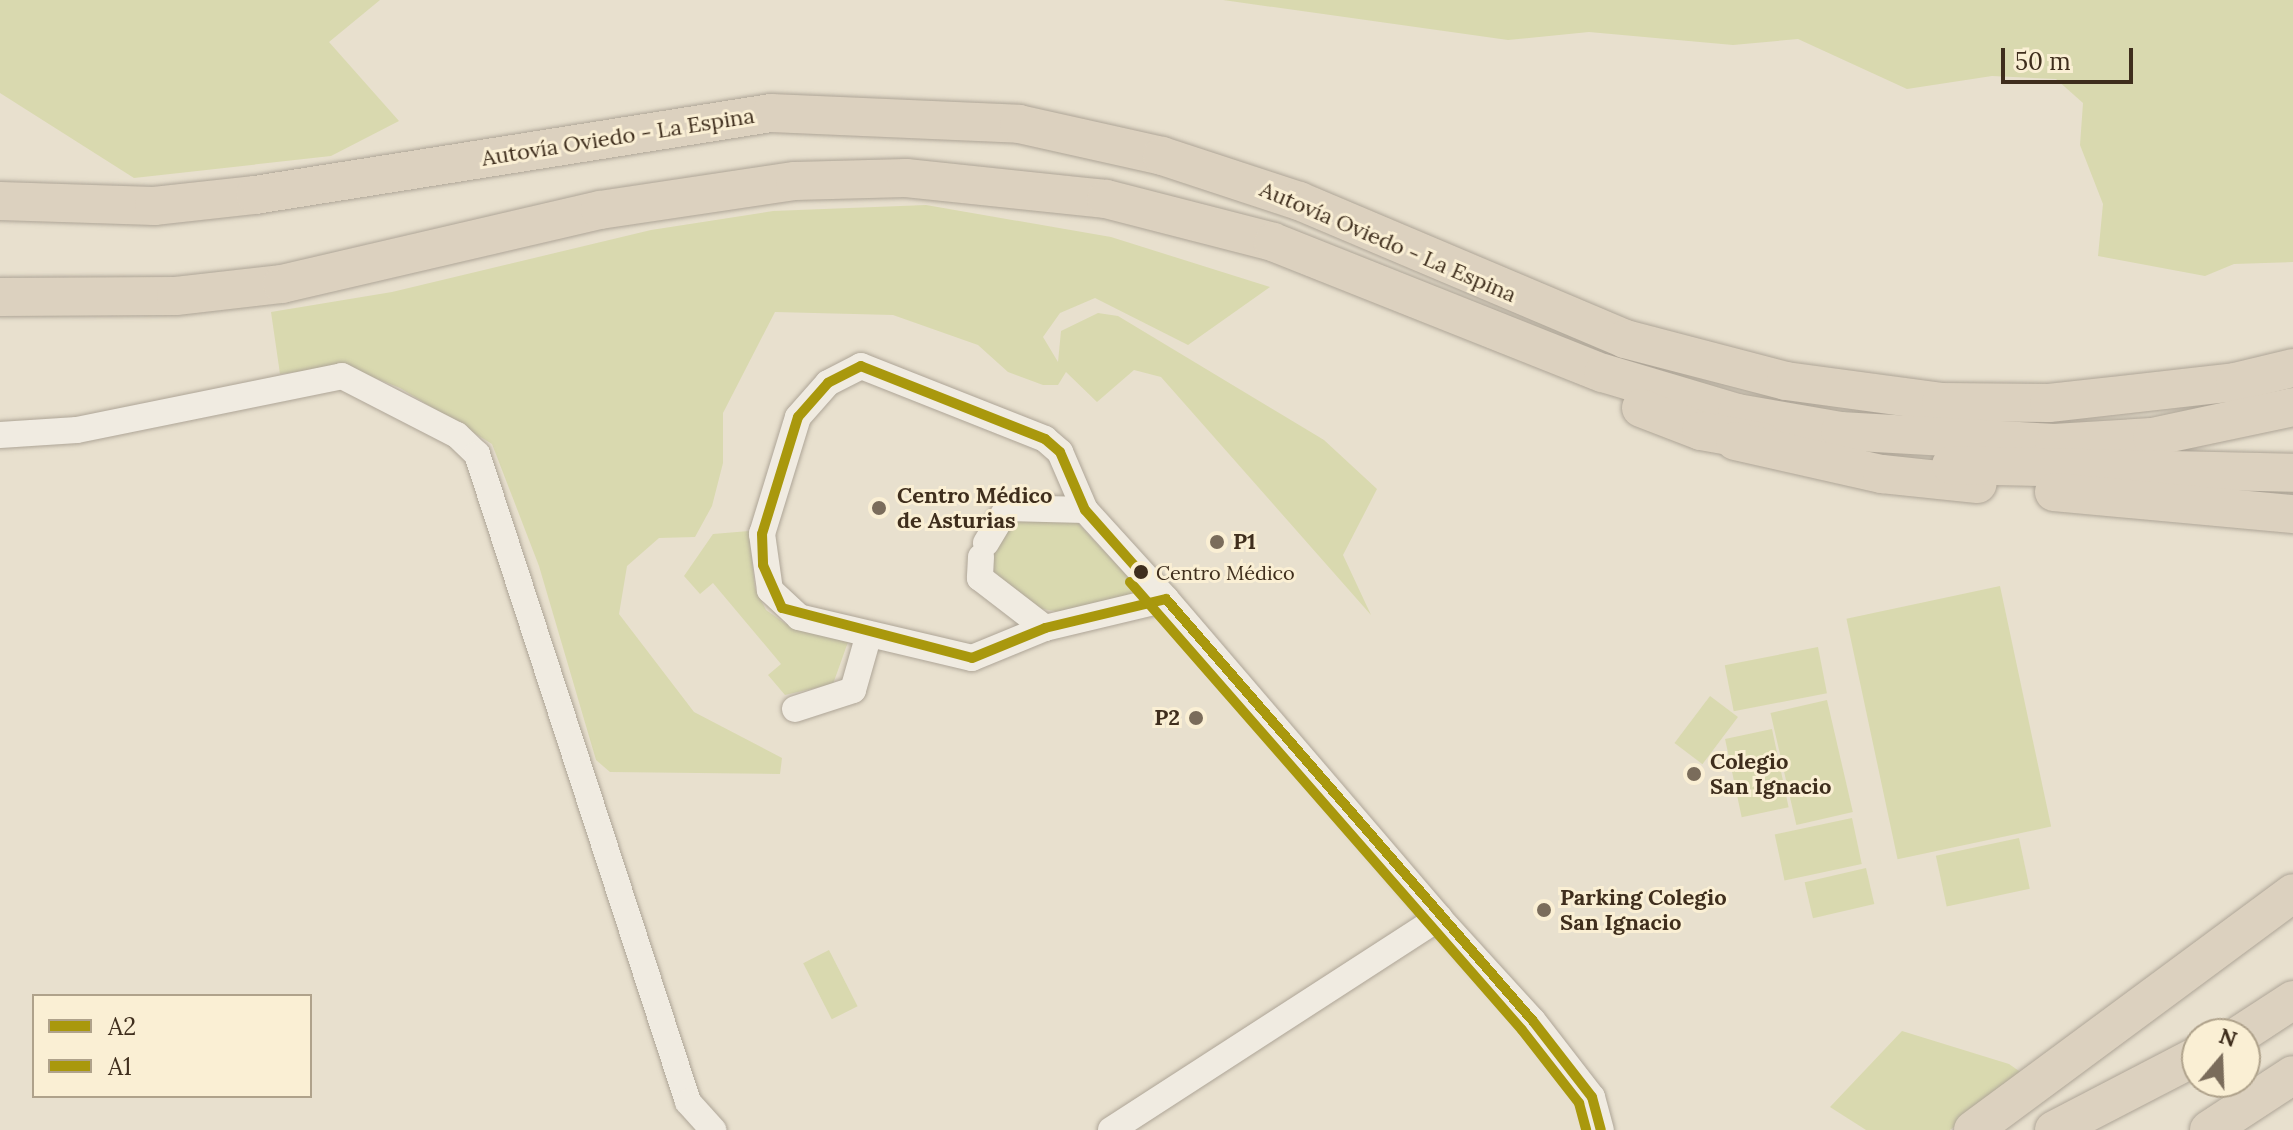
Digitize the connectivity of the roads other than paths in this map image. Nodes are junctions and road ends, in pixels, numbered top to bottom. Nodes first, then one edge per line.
1 (1106, 199) junction
2 (0, 201) edge
3 (0, 297) edge
4 (2293, 368) edge
5 (2293, 407) edge
6 (1701, 431) junction
7 (0, 435) edge
8 (2293, 473) edge
9 (1085, 510) junction
10 (2293, 514) edge
11 (1166, 599) junction
12 (1045, 628) junction
13 (869, 634) junction
14 (795, 709) dead end
15 (2293, 893) edge
16 (1439, 918) junction
17 (2293, 920) edge
18 (2293, 1000) edge
19 (2261, 1021) edge
20 (2073, 1052) junction
21 (2181, 1064) edge
22 (2181, 1075) edge
23 (2293, 1075) edge
24 (713, 1130) edge
25 (1111, 1130) edge
26 (1601, 1130) edge
27 (1973, 1130) edge
28 (2054, 1130) edge
29 (2103, 1130) edge
30 (2209, 1130) edge

1 - 3 highway
1 - 5 highway
1 - 6 highway
2 - 4 highway, Autovía Oviedo - La Espina
6 - 8 highway
6 - 10 highway
7 - 24 street
9 - 11 street
9 - 12 street
9 - 13 street
11 - 12 street
11 - 16 street
12 - 13 street
13 - 14 street
15 - 20 highway
16 - 25 street
16 - 26 street
17 - 20 highway
18 - 19 highway
20 - 27 highway
21 - 28 highway
22 - 29 highway
23 - 30 highway

